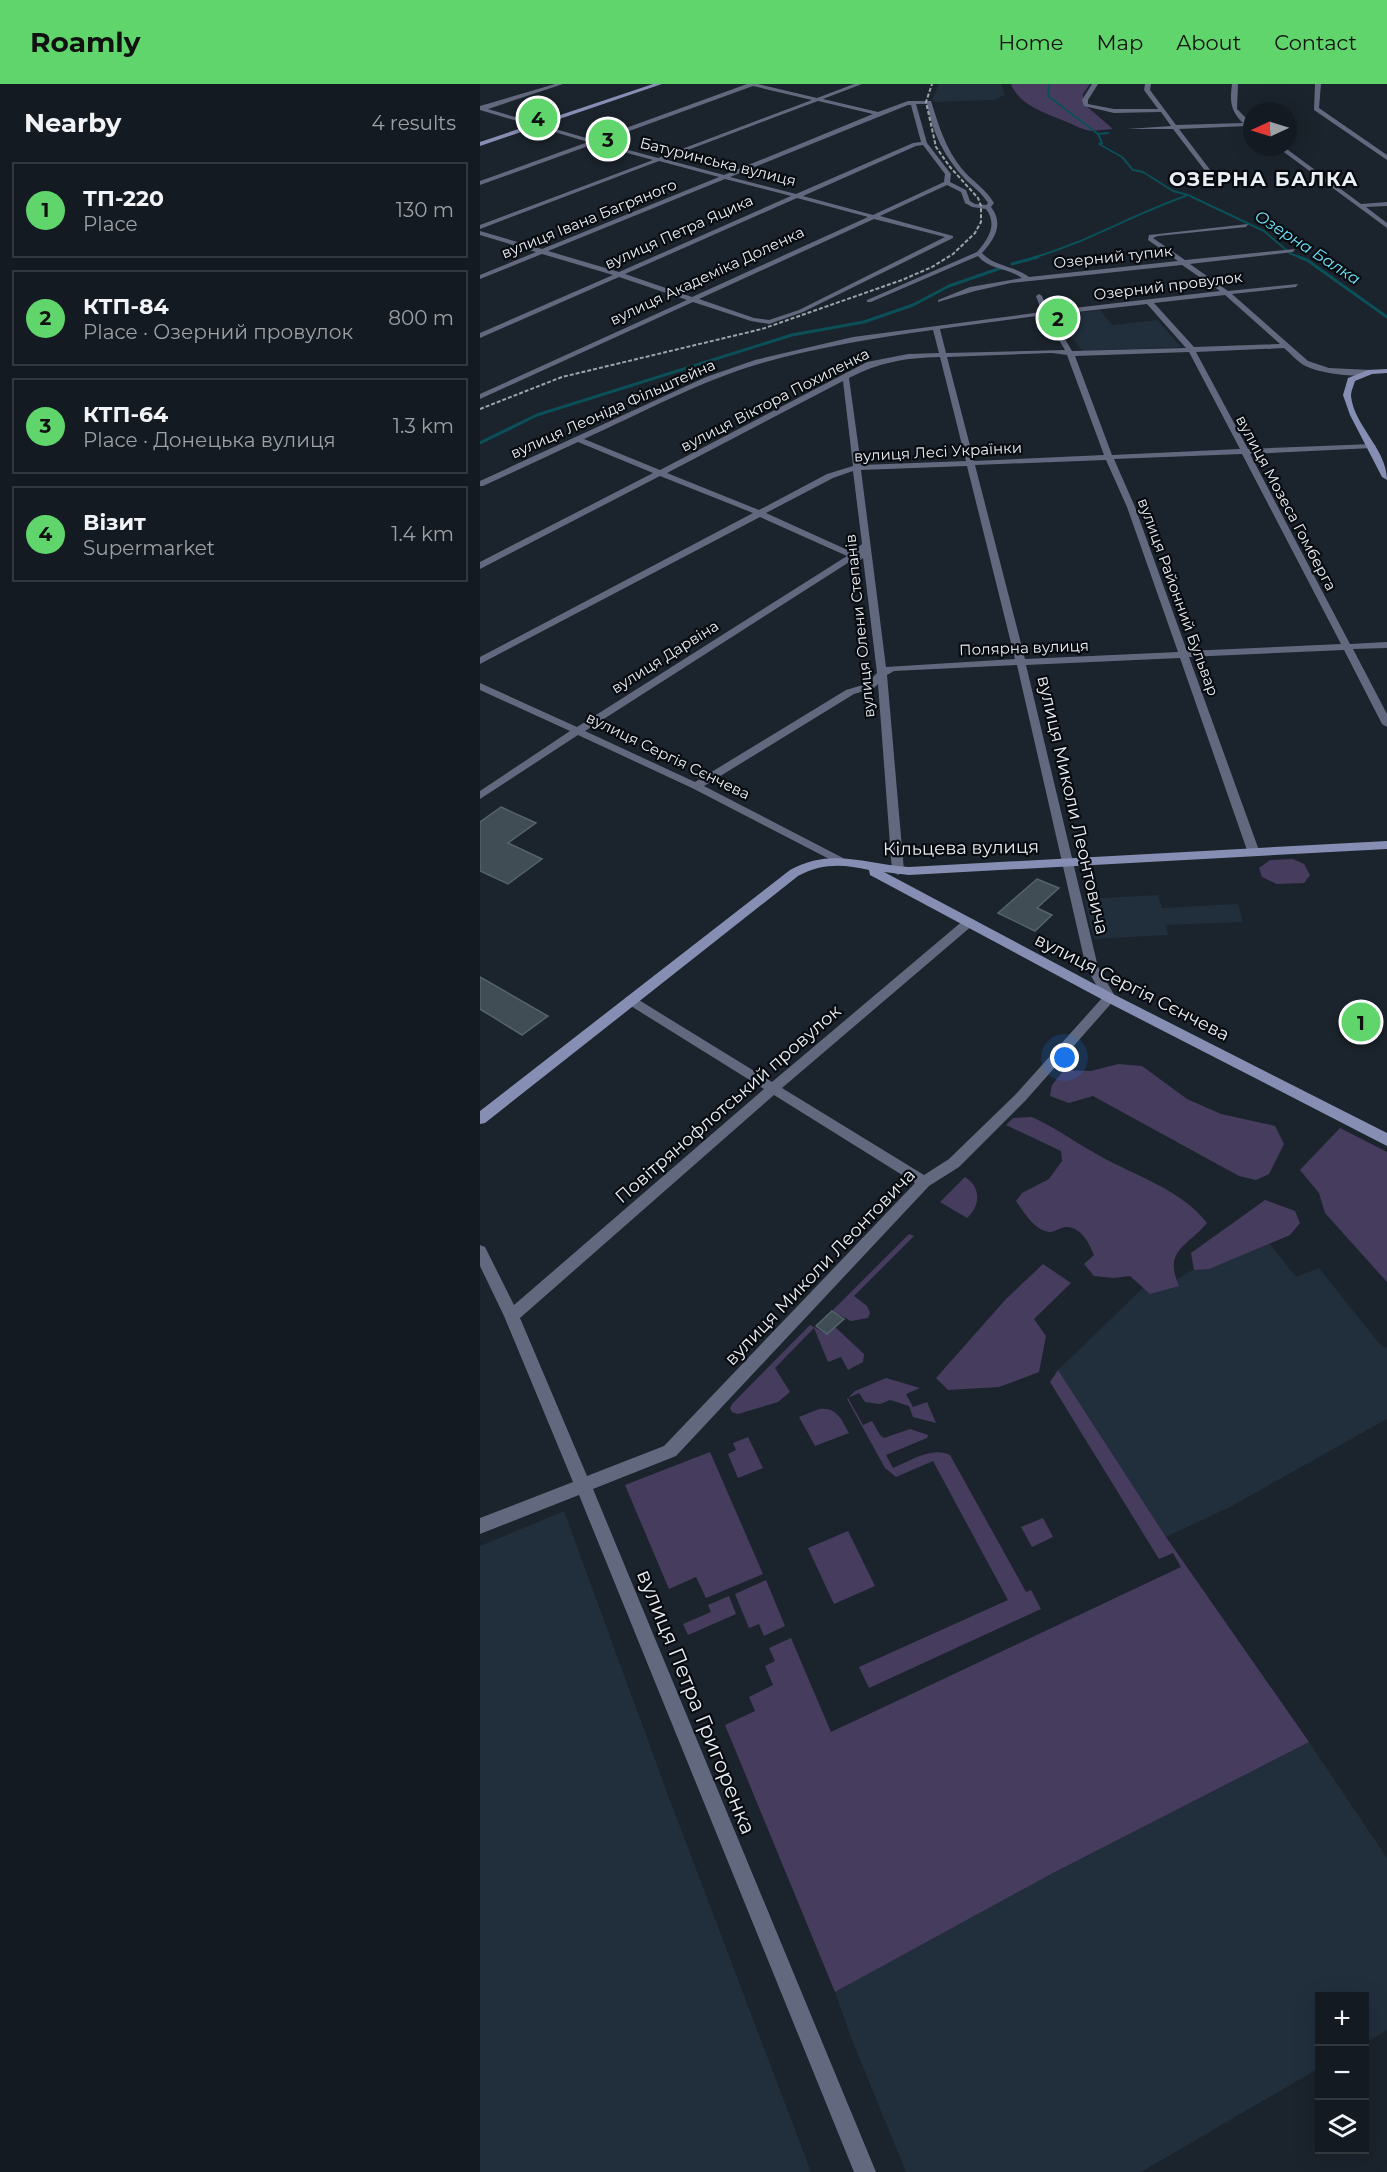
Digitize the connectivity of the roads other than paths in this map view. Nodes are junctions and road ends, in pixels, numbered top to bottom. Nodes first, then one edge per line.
1 (560, 84) edge
2 (659, 84) edge
3 (752, 84) edge
4 (859, 84) edge
5 (1095, 84) edge
6 (1148, 84) edge
7 (1235, 84) edge
8 (1318, 84) edge
9 (816, 100) junction
10 (908, 103) junction
11 (898, 106) junction
12 (481, 109) edge
13 (914, 109) junction
14 (1163, 110) junction
15 (879, 114) junction
16 (1243, 119) edge
17 (1243, 125) edge
18 (536, 126) junction
19 (1176, 127) junction
20 (1130, 129) dead end
21 (596, 143) junction
22 (924, 143) junction
23 (480, 144) edge
24 (1292, 156) edge
25 (1387, 158) edge
26 (658, 159) junction
27 (1208, 171) dead end
28 (727, 176) junction
29 (480, 183) edge
30 (947, 183) junction
31 (797, 195) junction
32 (1387, 204) edge
33 (1360, 206) junction
34 (988, 207) junction
35 (873, 215) junction
36 (1246, 225) dead end
37 (1387, 226) edge
38 (480, 227) edge
39 (480, 233) edge
40 (1293, 250) dead end
41 (544, 251) junction
42 (979, 253) junction
43 (1184, 263) junction
44 (617, 274) junction
45 (480, 277) edge
46 (1029, 280) junction
47 (1296, 285) dead end
48 (1227, 293) junction
49 (1039, 296) dead end
50 (691, 298) junction
51 (869, 300) dead end
52 (940, 301) dead end
53 (1150, 303) junction
54 (1047, 313) junction
55 (936, 328) junction
56 (480, 336) edge
57 (1286, 346) junction
58 (1192, 350) junction
59 (1070, 353) junction
60 (943, 355) junction
61 (1387, 371) edge
62 (1371, 372) junction
63 (846, 378) junction
64 (480, 397) edge
65 (577, 439) junction
66 (1372, 446) junction
67 (1246, 453) junction
68 (1109, 457) junction
69 (970, 463) junction
70 (856, 468) junction
71 (661, 473) junction
72 (1387, 477) edge
73 (480, 484) edge
74 (759, 513) junction
75 (867, 544) junction
76 (854, 555) junction
77 (870, 565) junction
78 (480, 566) edge
79 (1387, 645) edge
80 (1347, 647) junction
81 (1184, 656) junction
82 (480, 661) edge
83 (1021, 663) junction
84 (882, 674) junction
85 (480, 686) edge
86 (1387, 724) edge
87 (577, 731) junction
88 (696, 786) junction
89 (480, 796) edge
90 (1387, 845) edge
91 (1254, 853) junction
92 (839, 860) junction
93 (1068, 863) junction
94 (861, 866) junction
95 (898, 871) junction
96 (969, 922) junction
97 (1110, 998) junction
98 (630, 1000) junction
99 (772, 1089) junction
100 (480, 1119) edge
101 (1387, 1140) edge
102 (924, 1182) junction
103 (480, 1251) edge
104 (512, 1316) junction
105 (583, 1485) junction
106 (480, 1526) edge
107 (866, 2172) edge

1 - 12 street
2 - 18 main road
3 - 9 street
3 - 21 street
4 - 9 street
5 - 14 street
6 - 14 street
7 - 16 street
8 - 25 street
9 - 15 street
9 - 26 street
10 - 11 street, вулиця Івана Багряного
10 - 13 street
10 - 34 street, вулиця Івана Багряного
11 - 13 street
11 - 15 street, вулиця Івана Багряного
12 - 18 street, Батуринська вулиця
13 - 22 street
14 - 19 street
15 - 28 street, вулиця Івана Багряного
17 - 19 street
18 - 21 street, Батуринська вулиця
18 - 23 main road
19 - 20 street
19 - 27 street
21 - 26 street, Батуринська вулиця
21 - 29 street
22 - 30 street
22 - 31 street, вулиця Петра Яцика
24 - 33 street
26 - 28 street, Батуринська вулиця
26 - 38 street
28 - 31 street, Батуринська вулиця
28 - 41 street, вулиця Івана Багряного
30 - 34 street
30 - 35 street, вулиця Академіка Доленка
31 - 35 street, Батуринська вулиця
31 - 44 street, вулиця Петра Яцика
32 - 33 street
33 - 37 street
34 - 42 street
35 - 50 street, вулиця Академіка Доленка
35 - 50 street, Батуринська вулиця
36 - 43 street
39 - 41 street
40 - 43 street, Озерний тупик
41 - 44 street
41 - 45 street, вулиця Івана Багряного
42 - 46 street
42 - 51 street
43 - 46 street, Озерний тупик
43 - 48 street
44 - 50 street
44 - 56 street, вулиця Петра Яцика
46 - 52 street, Озерний тупик
47 - 48 street, Озерний провулок
48 - 53 street, Озерний провулок
48 - 57 street
49 - 54 street, вулиця Районний Бульвар
50 - 64 street, вулиця Академіка Доленка
53 - 54 street, Озерний провулок
53 - 58 street, вулиця Мозеса Гомберга
54 - 55 street, Озерний провулок
54 - 59 street, вулиця Районний Бульвар
55 - 60 street, вулиця Миколи Леонтовича
55 - 65 street, вулиця Леоніда Фільштейна
57 - 58 street, вулиця Віктора Похиленка
57 - 62 street
58 - 59 street, вулиця Віктора Похиленка
58 - 67 street, вулиця Мозеса Гомберга
59 - 60 street, вулиця Віктора Похиленка
59 - 68 street, вулиця Районний Бульвар
60 - 63 street, вулиця Віктора Похиленка
60 - 69 street, вулиця Миколи Леонтовича
61 - 62 main road
62 - 66 main road
63 - 70 street, вулиця Олени Степанів
63 - 71 street, вулиця Віктора Похиленка
65 - 71 street
65 - 73 street, вулиця Леоніда Фільштейна
66 - 67 street, вулиця Лесі Українки
66 - 72 main road
67 - 68 street, вулиця Лесі Українки
67 - 80 street, вулиця Мозеса Гомберга
68 - 69 street, вулиця Лесі Українки
68 - 81 street, вулиця Районний Бульвар
69 - 70 street, вулиця Лесі Українки
69 - 83 street, вулиця Миколи Леонтовича
70 - 74 street, вулиця Лесі Українки
70 - 75 street, вулиця Олени Степанів
71 - 74 street
71 - 78 street, вулиця Віктора Похиленка
74 - 76 street
74 - 82 street, вулиця Лесі Українки
75 - 76 street, вулиця Дарвіна
75 - 77 street, вулиця Олени Степанів
76 - 77 street
76 - 87 street, вулиця Дарвіна
77 - 84 street, вулиця Олени Степанів
79 - 80 street, Полярна вулиця
80 - 81 street, Полярна вулиця
80 - 86 street, вулиця Мозеса Гомберга
81 - 83 street, Полярна вулиця
81 - 91 street, вулиця Районний Бульвар
83 - 84 street, Полярна вулиця
83 - 93 street, вулиця Миколи Леонтовича
84 - 88 street, Полярна вулиця
84 - 95 street, вулиця Олени Степанів
85 - 87 street, вулиця Сергія Сєнчева
87 - 88 street, вулиця Сергія Сєнчева
87 - 89 street, вулиця Дарвіна
88 - 92 street, вулиця Сергія Сєнчева
90 - 91 main road, Кільцева вулиця
91 - 93 main road, Кільцева вулиця
92 - 94 main road, Кільцева вулиця
92 - 98 main road, Кільцева вулиця
93 - 95 main road, Кільцева вулиця
93 - 97 street, вулиця Миколи Леонтовича
94 - 95 main road, Кільцева вулиця
94 - 96 main road, вулиця Сергія Сєнчева
96 - 97 main road, вулиця Сергія Сєнчева
96 - 99 street, Повітрянофлотський провулок
97 - 101 main road, вулиця Сергія Сєнчева
97 - 102 street, вулиця Миколи Леонтовича
98 - 99 street
98 - 100 main road, Кільцева вулиця
99 - 102 street
99 - 104 street, Повітрянофлотський провулок
102 - 105 street, вулиця Миколи Леонтовича
103 - 104 street, вулиця Петра Григоренка
104 - 105 street, вулиця Петра Григоренка
105 - 106 street, вулиця Миколи Леонтовича
105 - 107 street, вулиця Петра Григоренка

